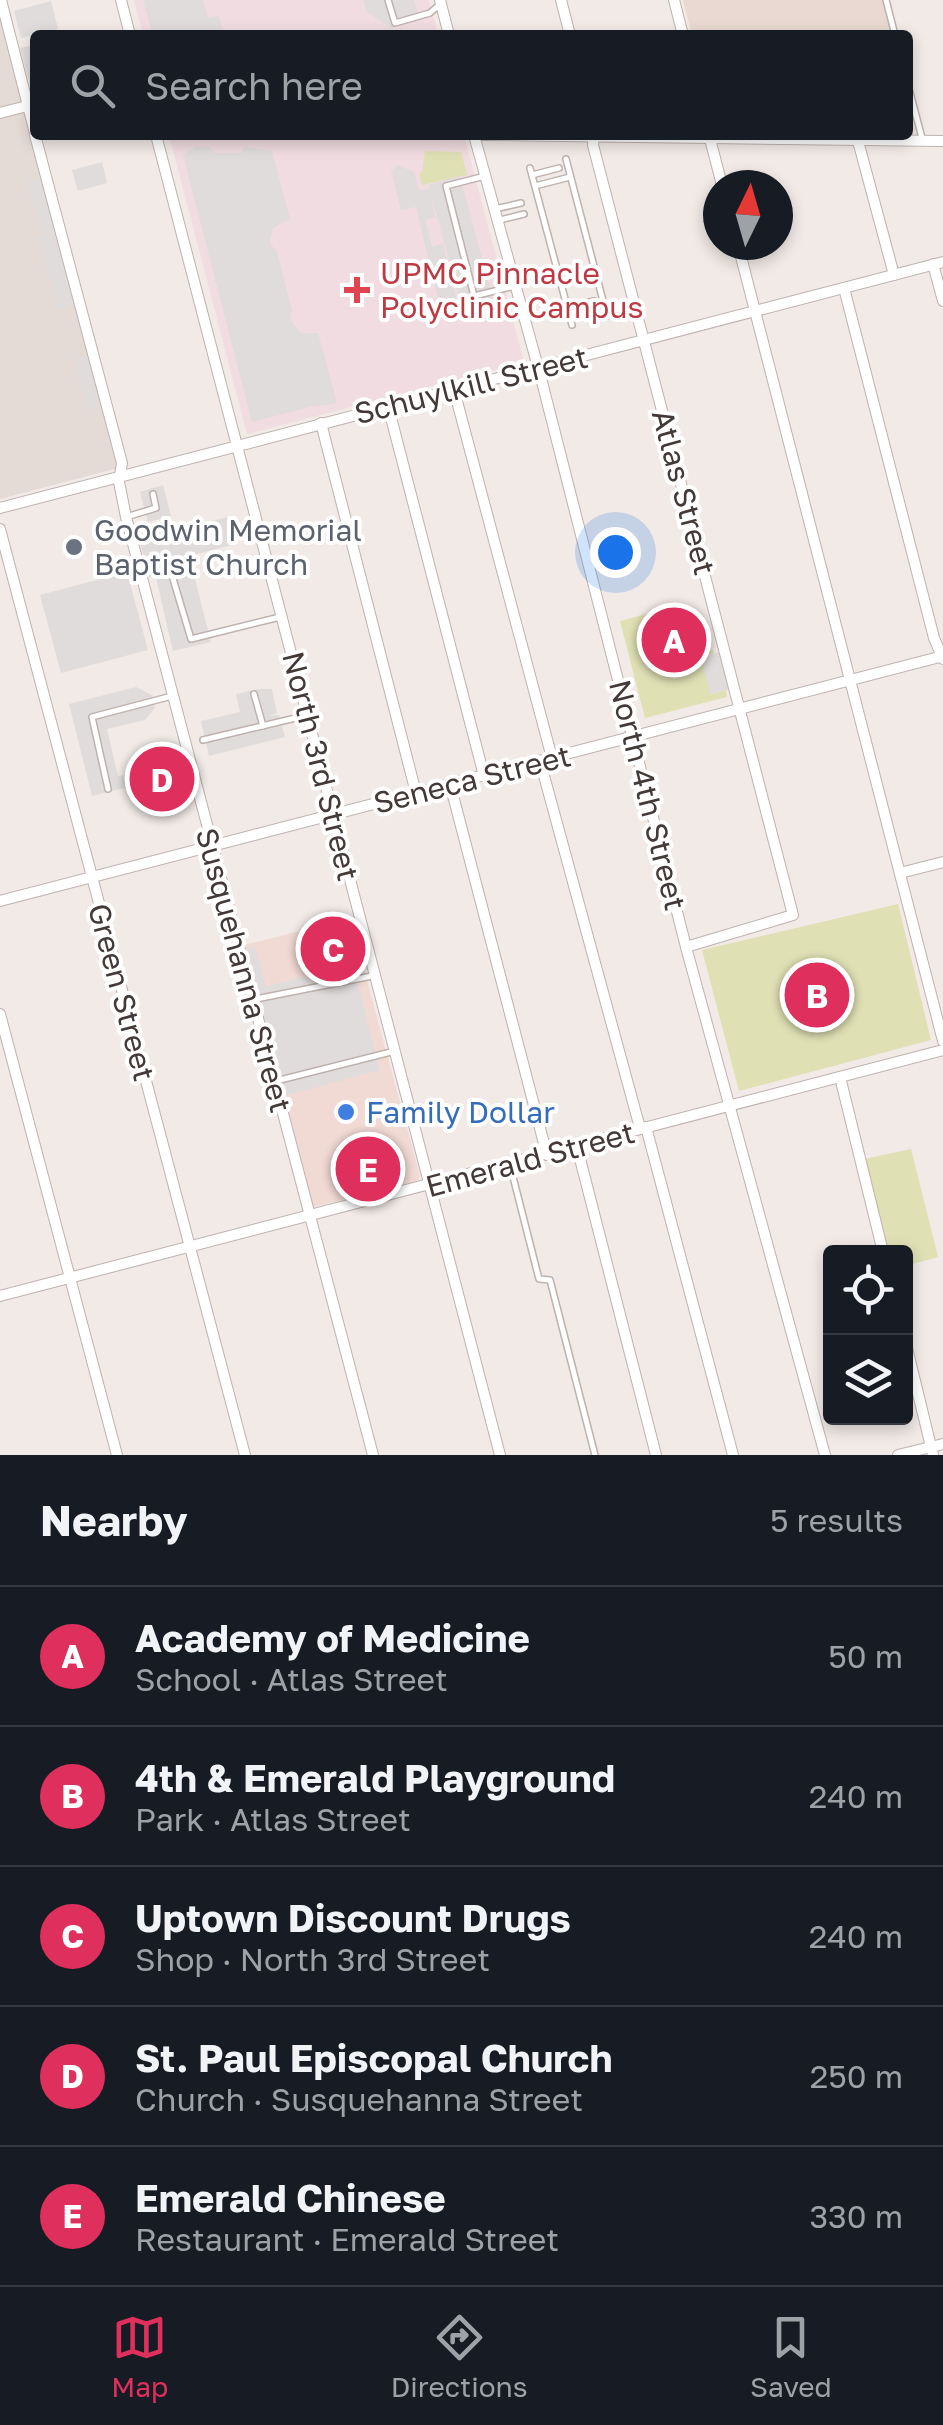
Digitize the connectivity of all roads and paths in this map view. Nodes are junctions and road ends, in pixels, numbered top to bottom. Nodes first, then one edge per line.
1 (1, 0) edge
2 (121, 0) edge
3 (388, 0) edge
4 (561, 0) edge
5 (674, 0) edge
6 (886, 0) edge
7 (442, 1) edge
8 (129, 30) edge
9 (448, 30) edge
10 (569, 30) edge
11 (682, 30) edge
12 (894, 30) edge
13 (30, 102) edge
14 (30, 105) edge
15 (913, 105) edge
16 (0, 113) edge
17 (37, 140) edge
18 (157, 140) edge
19 (479, 140) edge
20 (595, 140) edge
21 (711, 140) edge
22 (858, 140) edge
23 (911, 140) edge
24 (922, 141) junction
25 (943, 142) edge
26 (566, 159) dead end
27 (559, 168) dead end
28 (718, 170) edge
29 (484, 176) junction
30 (570, 177) junction
31 (535, 186) junction
32 (521, 202) dead end
33 (524, 214) dead end
34 (495, 215) junction
35 (742, 260) edge
36 (938, 263) edge
37 (894, 275) junction
38 (515, 286) junction
39 (844, 288) junction
40 (594, 301) dead end
41 (943, 301) edge
42 (567, 308) junction
43 (755, 312) junction
44 (643, 340) junction
45 (538, 368) junction
46 (454, 390) junction
47 (388, 406) junction
48 (321, 423) junction
49 (237, 444) junction
50 (120, 476) junction
51 (152, 494) dead end
52 (0, 508) edge
53 (126, 518) junction
54 (0, 529) edge
55 (141, 574) junction
56 (283, 616) junction
57 (943, 657) edge
58 (850, 680) junction
59 (254, 694) dead end
60 (173, 696) junction
61 (740, 708) junction
62 (308, 716) junction
63 (263, 726) junction
64 (633, 737) junction
65 (204, 740) dead end
66 (552, 758) junction
67 (540, 761) junction
68 (484, 776) junction
69 (450, 784) junction
70 (108, 788) dead end
71 (416, 793) junction
72 (334, 814) junction
73 (212, 846) junction
74 (943, 862) edge
75 (900, 873) junction
76 (91, 878) junction
77 (0, 901) edge
78 (686, 946) junction
79 (375, 975) junction
80 (252, 1000) junction
81 (0, 1014) edge
82 (943, 1041) edge
83 (943, 1050) edge
84 (395, 1051) junction
85 (840, 1078) junction
86 (273, 1082) junction
87 (729, 1106) junction
88 (643, 1128) junction
89 (577, 1147) junction
90 (548, 1155) junction
91 (510, 1165) junction
92 (430, 1186) junction
93 (309, 1216) junction
94 (881, 1245) edge
95 (190, 1246) junction
96 (69, 1278) junction
97 (0, 1296) edge
98 (913, 1368) edge
99 (936, 1448) edge
100 (116, 1455) edge
101 (245, 1455) edge
102 (373, 1455) edge
103 (500, 1455) edge
104 (595, 1455) edge
105 (656, 1455) edge
106 (733, 1455) edge
107 (824, 1455) edge
108 (898, 1455) edge

1 - 13 street, Susquehanna Street
2 - 8 street
3 - 7 lane
4 - 10 street
5 - 11 street
6 - 12 lane
7 - 9 street
14 - 16 street
15 - 24 lane
17 - 50 street, Susquehanna Street
18 - 49 street, North 3rd Street
19 - 29 street, North 4th Street
20 - 44 street, Atlas Street
21 - 28 street
22 - 37 street
23 - 24 street
24 - 25 street
26 - 30 lane
27 - 31 lane
29 - 34 street, North 4th Street
29 - 38 lane
30 - 31 lane
30 - 42 lane
31 - 42 lane
32 - 34 lane
33 - 34 lane
34 - 38 street, North 4th Street
35 - 43 street
36 - 37 street, Schuylkill Street
36 - 41 street
37 - 39 street, Schuylkill Street
38 - 45 street, North 4th Street
39 - 43 street, Schuylkill Street
39 - 57 street
40 - 42 lane
43 - 44 street, Schuylkill Street
43 - 58 street
44 - 45 street, Schuylkill Street
44 - 61 street, Atlas Street
45 - 46 street, Schuylkill Street
45 - 64 street, North 4th Street
46 - 47 street, Schuylkill Street
46 - 66 street
47 - 48 street, Schuylkill Street
47 - 68 street
48 - 49 street, Schuylkill Street
48 - 71 street
49 - 50 street, Schuylkill Street
49 - 56 street, North 3rd Street
50 - 52 street, Schuylkill Street
50 - 53 street, Susquehanna Street
51 - 53 lane
53 - 55 street, Susquehanna Street
54 - 76 street, Green Street
55 - 56 lane
55 - 60 street, Susquehanna Street
56 - 62 street, North 3rd Street
57 - 58 street, Seneca Street
58 - 61 street, Seneca Street
58 - 75 street
59 - 63 lane
60 - 70 lane
60 - 73 street, Susquehanna Street
61 - 64 street, Seneca Street
61 - 78 street, Atlas Street
62 - 63 lane
62 - 72 street, North 3rd Street
63 - 65 lane
64 - 66 street, Seneca Street
64 - 78 street, North 4th Street
66 - 67 street, Seneca Street
67 - 68 street, Seneca Street
67 - 88 street
68 - 69 street, Seneca Street
69 - 71 street, Seneca Street
69 - 90 street
71 - 72 street, Seneca Street
72 - 73 street, Seneca Street
72 - 79 street, North 3rd Street
73 - 76 street, Seneca Street
73 - 80 street, Susquehanna Street
74 - 75 street
75 - 82 street
76 - 77 street, Seneca Street
76 - 95 street, Green Street
78 - 87 street, North 4th Street
79 - 80 lane
79 - 84 street, North 3rd Street
80 - 86 street, Susquehanna Street
81 - 96 street
83 - 85 street, Emerald Street
84 - 86 lane
84 - 92 street, North 3rd Street
85 - 87 street, Emerald Street
85 - 94 street
86 - 93 street, Susquehanna Street
87 - 88 street, Emerald Street
87 - 107 street, North 4th Street
88 - 89 street, Emerald Street
88 - 106 street
89 - 90 street, Emerald Street
89 - 105 street
90 - 91 street, Emerald Street
91 - 92 street, Emerald Street
91 - 104 lane
92 - 93 street, Emerald Street
92 - 103 street, North 3rd Street
93 - 95 street, Emerald Street
93 - 102 street, Susquehanna Street
95 - 96 street, Emerald Street
95 - 101 street, Green Street
96 - 97 street, Emerald Street
96 - 100 street
98 - 99 street
99 - 108 street

